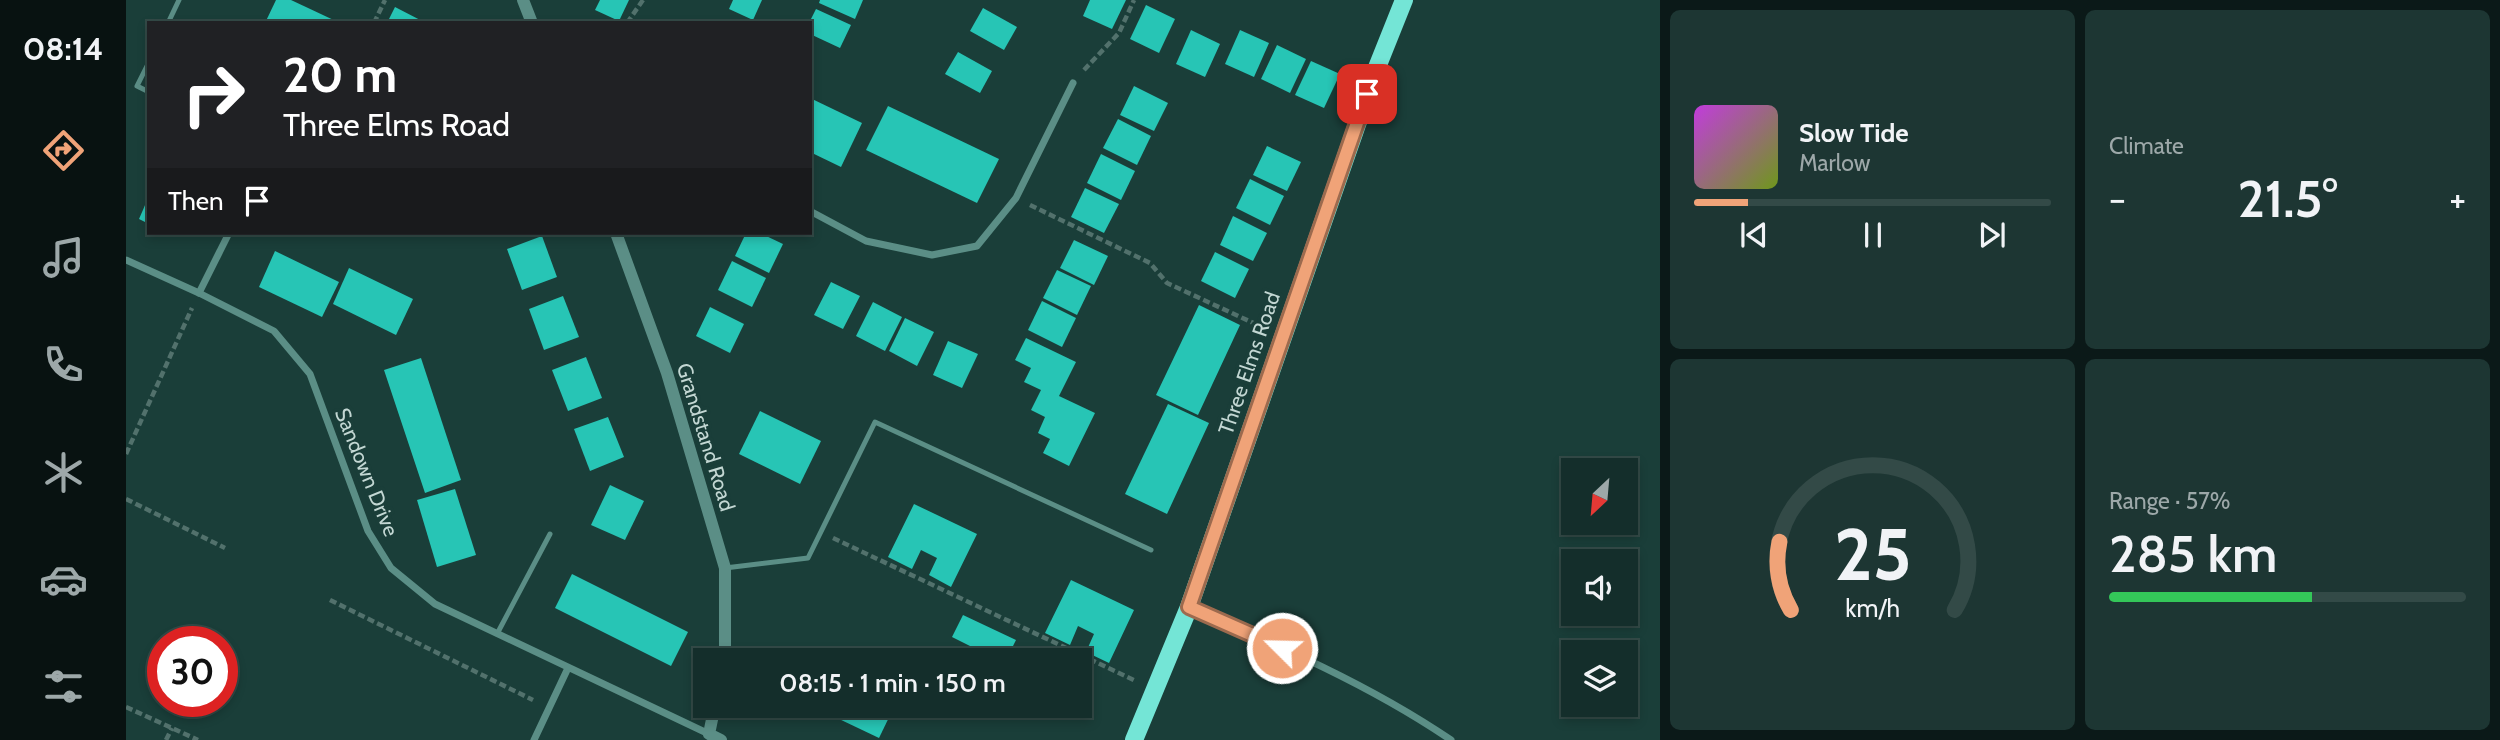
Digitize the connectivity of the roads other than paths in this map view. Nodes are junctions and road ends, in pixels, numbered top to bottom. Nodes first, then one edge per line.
1 (179, 0) edge
2 (523, 0) edge
3 (1404, 0) edge
4 (169, 21) edge
5 (531, 21) edge
6 (147, 66) edge
7 (1073, 83) road end
8 (147, 91) edge
9 (812, 212) edge
10 (228, 235) edge
11 (617, 235) edge
12 (126, 260) edge
13 (199, 293) junction
14 (550, 534) dead end
15 (1151, 550) dead end
16 (725, 568) junction
17 (1189, 607) junction
18 (497, 634) junction
19 (725, 648) edge
20 (568, 668) junction
21 (712, 718) edge
22 (709, 734) junction
23 (534, 740) edge
24 (721, 740) edge
25 (1134, 740) edge
26 (1451, 740) edge

1 - 4 lane
2 - 5 street
3 - 17 main road, Three Elms Road
6 - 8 lane
7 - 9 street
10 - 13 street
11 - 16 street, Grandstand Road
12 - 13 street, Sandown Drive
13 - 18 street, Sandown Drive
14 - 18 lane
15 - 16 lane
16 - 19 street, Grandstand Road
17 - 25 main road, Three Elms Road
17 - 26 street
18 - 20 street, Sandown Drive
20 - 22 street, Sandown Drive
20 - 23 street
21 - 22 street
22 - 24 street

